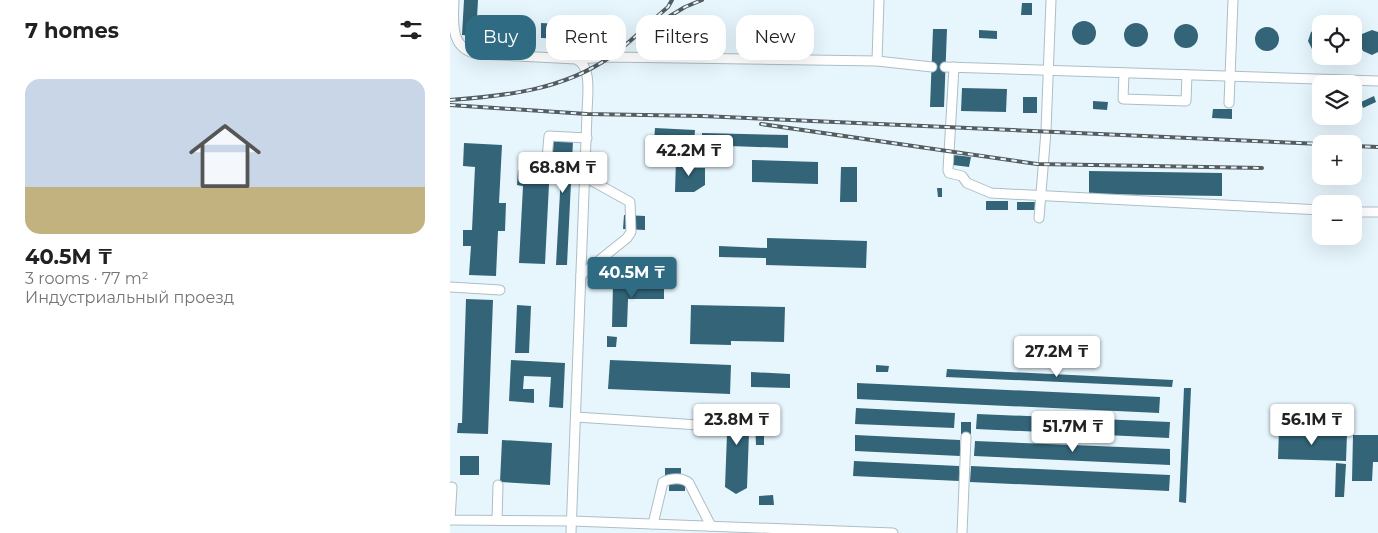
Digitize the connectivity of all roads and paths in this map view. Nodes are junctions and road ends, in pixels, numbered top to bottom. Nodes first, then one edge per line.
1 (454, 0) edge
2 (879, 0) edge
3 (1051, 0) edge
4 (1232, 0) edge
5 (546, 57) edge
6 (626, 57) edge
7 (578, 60) edge
8 (876, 62) junction
9 (932, 66) dead end
10 (1048, 70) junction
11 (1124, 73) junction
12 (1187, 75) junction
13 (1230, 76) junction
14 (1378, 81) edge
15 (1229, 103) dead end
16 (587, 138) junction
17 (546, 170) dead end
18 (585, 177) junction
19 (1041, 196) junction
20 (1312, 210) edge
21 (1362, 212) edge
22 (1378, 212) edge
23 (1039, 218) dead end
24 (581, 275) junction
25 (450, 287) edge
26 (500, 290) dead end
27 (576, 417) junction
28 (714, 426) dead end
29 (966, 437) dead end
30 (498, 485) dead end
31 (452, 486) dead end
32 (450, 520) edge
33 (497, 520) junction
34 (572, 521) junction
35 (653, 524) junction
36 (711, 526) junction
37 (571, 533) edge
38 (894, 533) edge
39 (962, 533) edge

1 - 5 street
2 - 8 street
3 - 10 street
4 - 13 street
6 - 8 street
7 - 16 street
8 - 9 street
10 - 11 street
10 - 19 street
10 - 19 street
11 - 12 street
11 - 12 street
12 - 13 street
13 - 14 street
13 - 15 street
16 - 17 street
16 - 18 street
18 - 24 street
18 - 24 street
19 - 20 street
19 - 23 street
21 - 22 street
24 - 27 street
25 - 26 street
27 - 28 street
27 - 34 street
29 - 39 street
30 - 33 street
31 - 32 street
32 - 33 street
33 - 34 street
34 - 35 street
34 - 37 street
35 - 36 street
35 - 36 street
36 - 38 street

